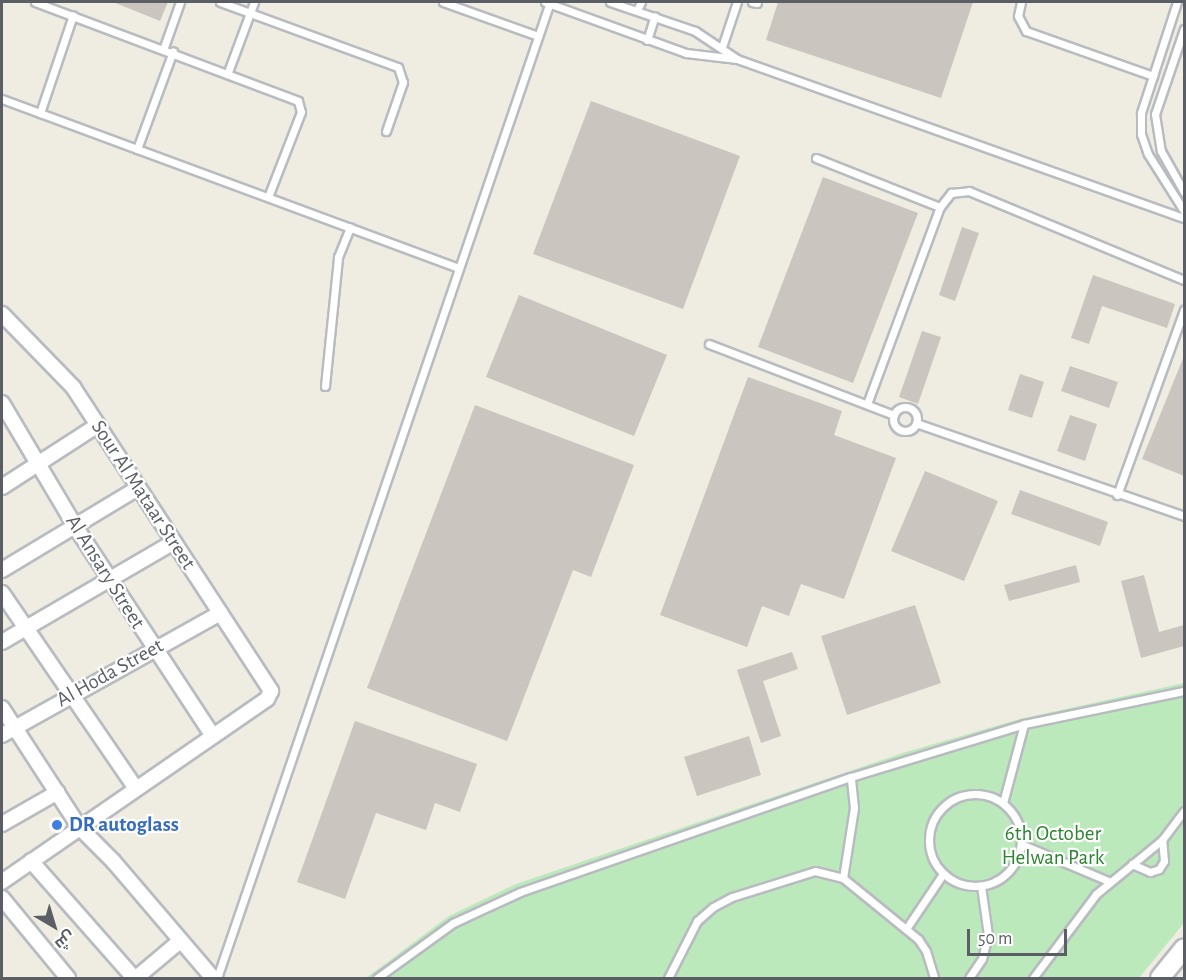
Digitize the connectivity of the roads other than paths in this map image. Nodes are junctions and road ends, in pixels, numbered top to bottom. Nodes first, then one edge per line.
1 (35, 2) edge
2 (180, 2) edge
3 (220, 2) edge
4 (254, 2) edge
5 (443, 2) edge
6 (548, 2) edge
7 (610, 2) edge
8 (641, 2) edge
9 (737, 2) edge
10 (1021, 2) edge
11 (1178, 2) edge
12 (638, 10) junction
13 (250, 12) junction
14 (73, 15) junction
15 (655, 16) junction
16 (1185, 29) edge
17 (538, 36) junction
18 (647, 40) junction
19 (164, 47) junction
20 (722, 47) junction
21 (173, 51) junction
22 (737, 59) junction
23 (228, 72) junction
24 (1153, 76) junction
25 (2, 99) edge
26 (40, 113) junction
27 (386, 131) dead end
28 (137, 149) junction
29 (816, 158) dead end
30 (1185, 192) edge
31 (268, 197) junction
32 (940, 207) junction
33 (1185, 211) edge
34 (1185, 218) edge
35 (350, 227) junction
36 (459, 268) junction
37 (1185, 280) edge
38 (1185, 310) edge
39 (2, 314) edge
40 (710, 344) dead end
41 (325, 386) dead end
42 (2, 403) edge
43 (867, 404) junction
44 (894, 415) junction
45 (916, 423) junction
46 (98, 425) junction
47 (37, 463) junction
48 (2, 487) edge
49 (138, 488) junction
50 (1117, 495) junction
51 (1185, 516) edge
52 (75, 526) junction
53 (174, 542) junction
54 (2, 570) edge
55 (110, 579) junction
56 (2, 593) edge
57 (220, 612) junction
58 (24, 629) junction
59 (2, 642) edge
60 (153, 648) junction
61 (1185, 691) edge
62 (69, 695) junction
63 (2, 708) edge
64 (1024, 724) junction
65 (16, 726) junction
66 (2, 735) edge
67 (213, 736) junction
68 (851, 777) junction
69 (136, 789) junction
70 (58, 792) junction
71 (1003, 803) junction
72 (1185, 811) edge
73 (2, 824) edge
74 (80, 828) junction
75 (1162, 840) junction
76 (1021, 844) junction
77 (31, 861) junction
78 (1132, 864) junction
79 (943, 874) junction
80 (843, 878) junction
81 (1108, 881) junction
82 (2, 882) edge
83 (981, 886) junction
84 (2, 898) edge
85 (906, 929) junction
86 (180, 941) junction
87 (1185, 948) edge
88 (68, 978) edge
89 (135, 978) edge
90 (215, 978) edge
91 (377, 978) edge
92 (668, 978) edge
93 (934, 978) edge
94 (969, 978) edge
95 (1033, 978) edge
96 (1160, 978) edge

1 - 14 lane
2 - 19 lane
3 - 13 lane
4 - 13 lane
5 - 17 lane
6 - 17 lane
6 - 18 lane
7 - 12 lane
8 - 12 lane
9 - 20 lane
10 - 24 lane
11 - 24 lane
12 - 15 lane
13 - 23 lane
13 - 27 lane
14 - 19 lane
14 - 26 lane
15 - 18 lane
15 - 20 lane
16 - 30 lane
17 - 36 lane
18 - 22 lane
19 - 21 lane
20 - 22 lane
21 - 23 lane
21 - 28 lane
22 - 34 lane
23 - 31 lane
24 - 33 lane
25 - 26 lane
26 - 28 lane
28 - 31 lane
29 - 32 lane
31 - 35 lane
32 - 37 lane
32 - 43 lane
35 - 36 lane
35 - 41 lane
36 - 90 lane
38 - 50 lane
39 - 46 street, Sour Al Mataar Street
40 - 43 lane
42 - 47 street, Al Ansary Street
43 - 44 lane
44 - 45 lane
44 - 45 lane
45 - 50 lane
46 - 47 street
46 - 49 street, Sour Al Mataar Street
47 - 48 street
47 - 52 street, Al Ansary Street
49 - 52 street
49 - 53 street, Sour Al Mataar Street
50 - 51 lane
52 - 54 street
52 - 55 street, Al Ansary Street
53 - 55 street
53 - 57 street, Sour Al Mataar Street
55 - 58 street
55 - 60 street, Al Ansary Street
56 - 58 street
57 - 60 street, Al Hoda Street
57 - 67 street, Sour Al Mataar Street
58 - 59 street
58 - 62 street
60 - 62 street, Al Hoda Street
60 - 67 street, Al Ansary Street
61 - 64 lane
62 - 65 street, Al Hoda Street
62 - 69 street
63 - 65 street
64 - 68 lane
64 - 71 lane
65 - 66 street, Al Hoda Street
65 - 70 street
67 - 69 street
68 - 80 lane
68 - 91 lane
69 - 74 street
70 - 73 street
70 - 74 street
71 - 76 lane
71 - 79 lane
72 - 75 lane
74 - 77 street
74 - 86 street
75 - 78 lane
75 - 78 lane
76 - 81 lane
76 - 83 lane
77 - 82 street
77 - 89 street
78 - 81 lane
79 - 83 lane
79 - 85 lane
80 - 85 lane
80 - 92 lane
81 - 95 lane
83 - 94 lane
84 - 88 street
85 - 93 lane
86 - 89 street
86 - 90 street
87 - 96 main road

